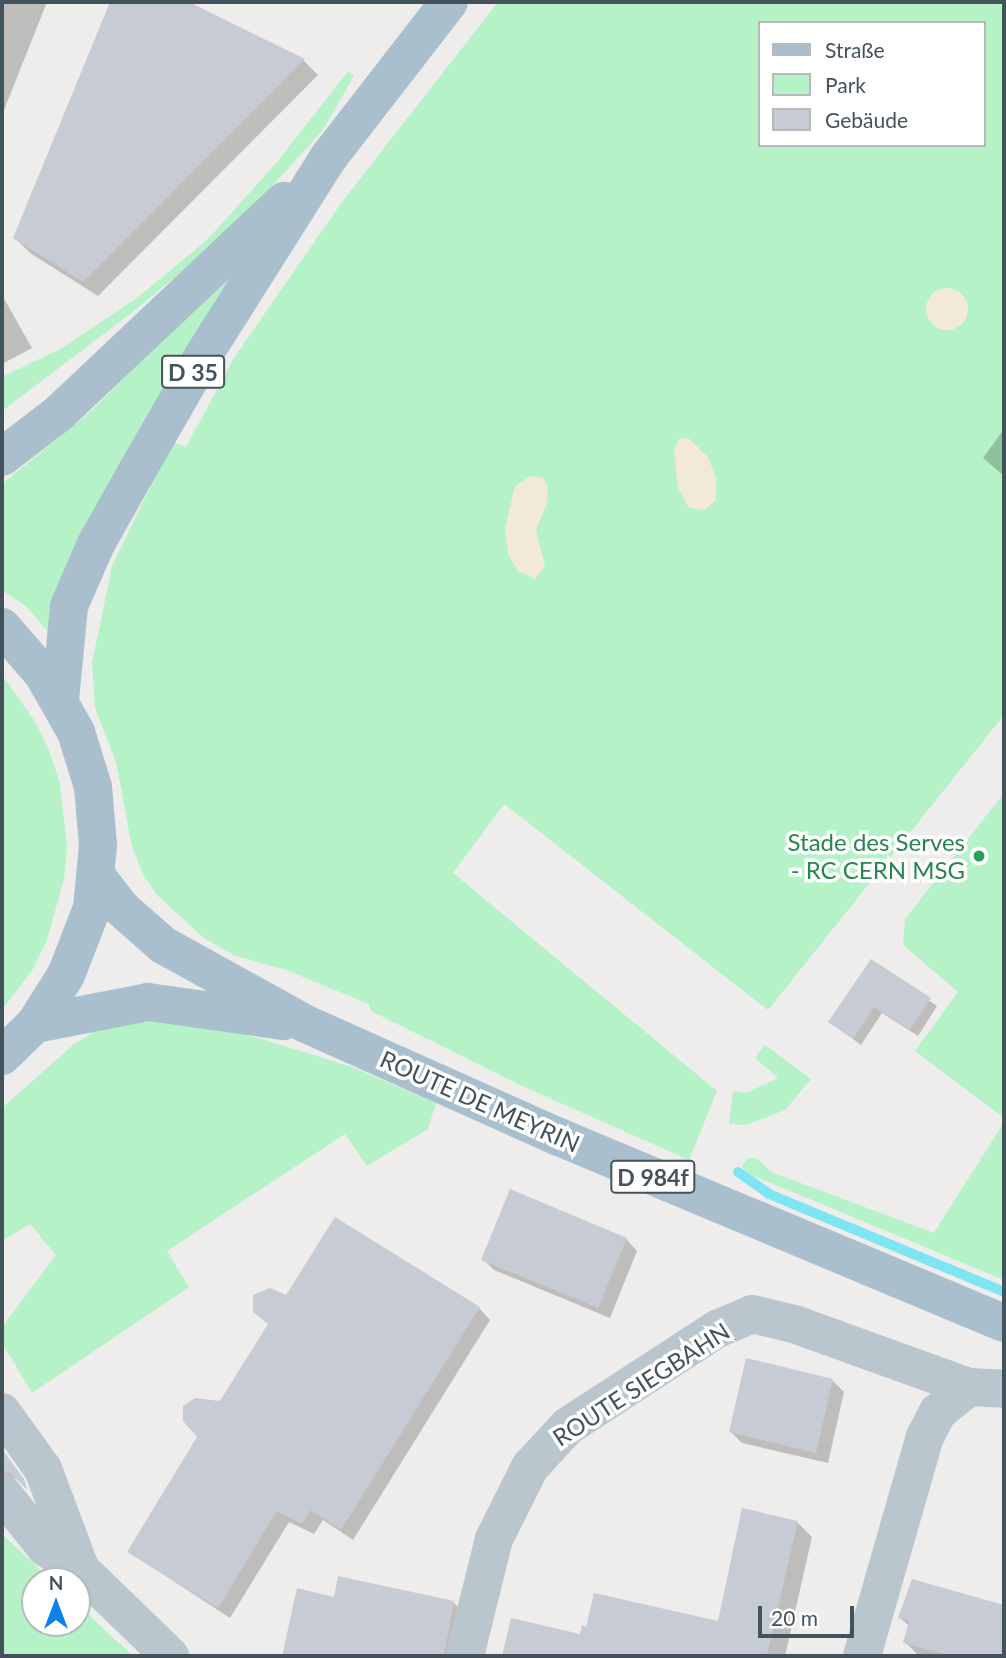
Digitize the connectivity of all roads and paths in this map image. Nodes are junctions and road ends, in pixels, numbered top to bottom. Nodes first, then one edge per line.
1 (449, 2) edge
2 (328, 158) junction
3 (2, 457) edge
4 (2, 627) edge
5 (60, 700) junction
6 (97, 877) junction
7 (35, 1024) junction
8 (306, 1024) junction
9 (2, 1056) edge
10 (1004, 1323) edge
11 (986, 1388) edge
12 (2, 1412) edge
13 (2, 1493) edge
14 (2, 1518) edge
15 (74, 1567) edge
16 (76, 1567) edge
17 (80, 1567) edge
18 (91, 1580) edge
19 (170, 1656) edge
20 (465, 1656) edge
21 (862, 1656) edge

1 - 2 main road, D 35
2 - 3 main road, D 35
2 - 5 main road, D 35
4 - 5 main road
5 - 6 main road
6 - 7 main road
6 - 8 main road, ROUTE DE MEYRIN / D 984f
7 - 8 main road, ROUTE DE MEYRIN / D 984f
7 - 9 main road
8 - 10 main road, ROUTE DE MEYRIN / D 984f
11 - 20 street, ROUTE SIEGBAHN
11 - 21 street
12 - 17 street
13 - 16 street
14 - 15 street
18 - 19 street

